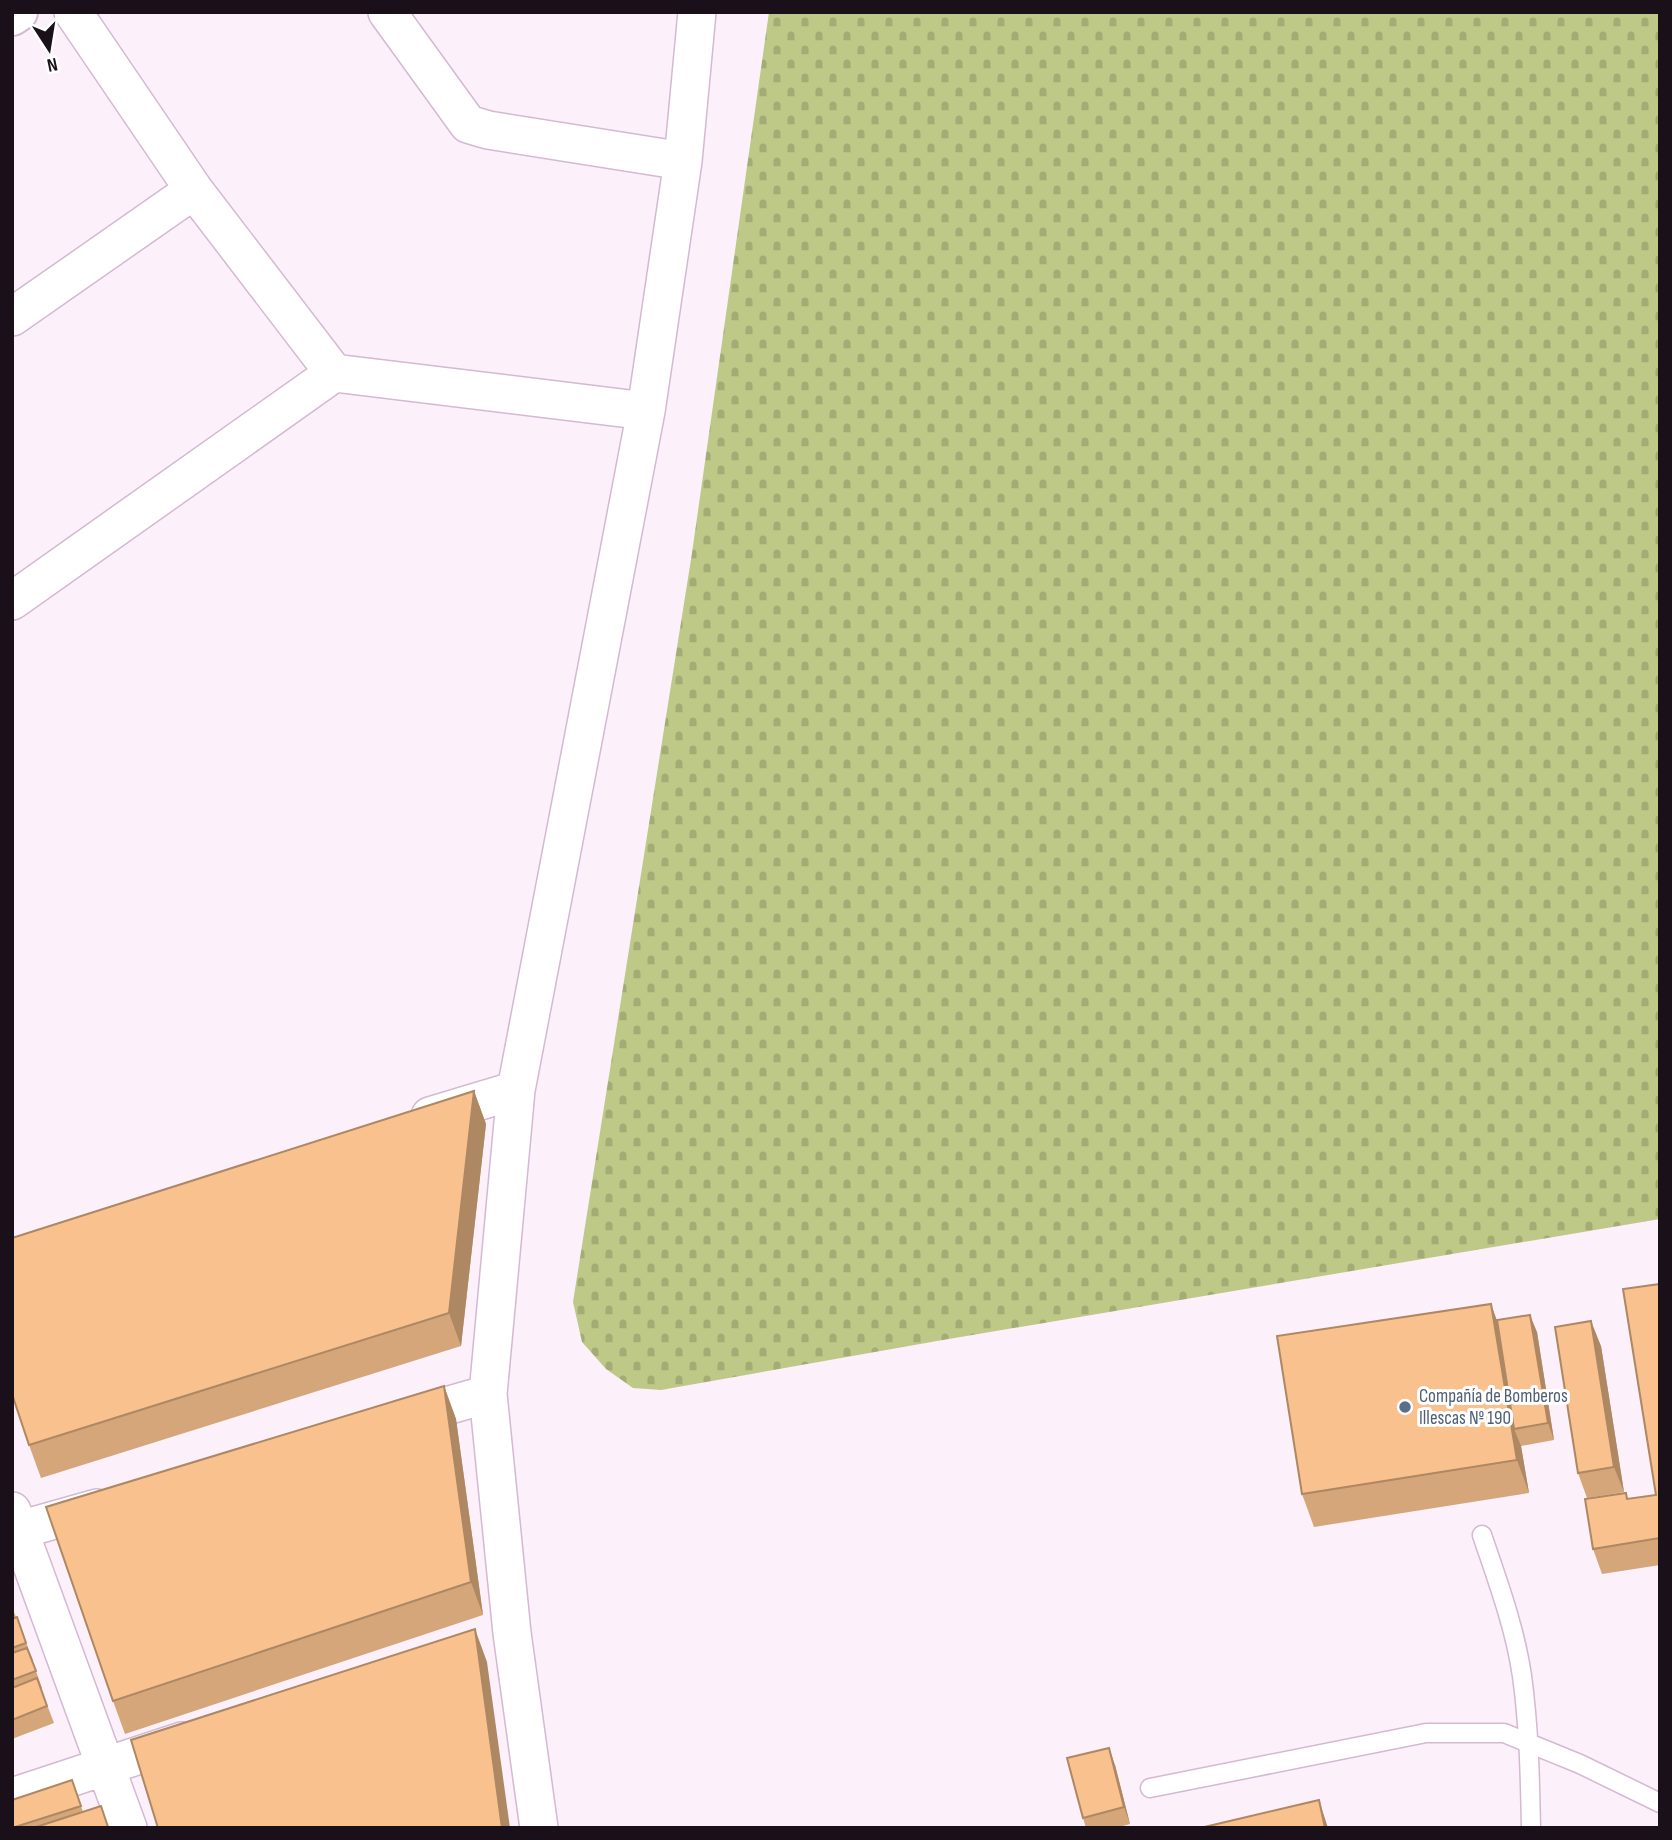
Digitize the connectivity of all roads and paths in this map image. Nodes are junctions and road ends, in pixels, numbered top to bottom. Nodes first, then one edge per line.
1 (18, 12) edge
2 (73, 12) edge
3 (387, 12) edge
4 (697, 12) edge
5 (12, 16) edge
6 (683, 161) junction
7 (194, 190) junction
8 (12, 317) edge
9 (334, 373) junction
10 (646, 411) junction
11 (12, 601) edge
12 (516, 1090) junction
13 (397, 1126) edge
14 (488, 1394) junction
15 (367, 1429) edge
16 (126, 1499) edge
17 (16, 1521) edge
18 (1482, 1535) dead end
19 (211, 1732) edge
20 (1529, 1744) junction
21 (106, 1766) junction
22 (1150, 1788) dead end
23 (12, 1797) edge
24 (1660, 1803) edge
25 (128, 1828) edge
26 (539, 1828) edge
27 (1531, 1828) edge

1 - 5 street
2 - 7 street
3 - 6 street
4 - 6 street
6 - 10 street
7 - 8 street
7 - 9 street
9 - 10 street
9 - 11 street
10 - 12 street
12 - 13 street
12 - 14 street
14 - 15 street
14 - 26 street
16 - 17 street
17 - 21 street
18 - 20 lane
19 - 21 street
20 - 22 lane
20 - 24 lane
20 - 27 lane
21 - 23 street
21 - 25 street

